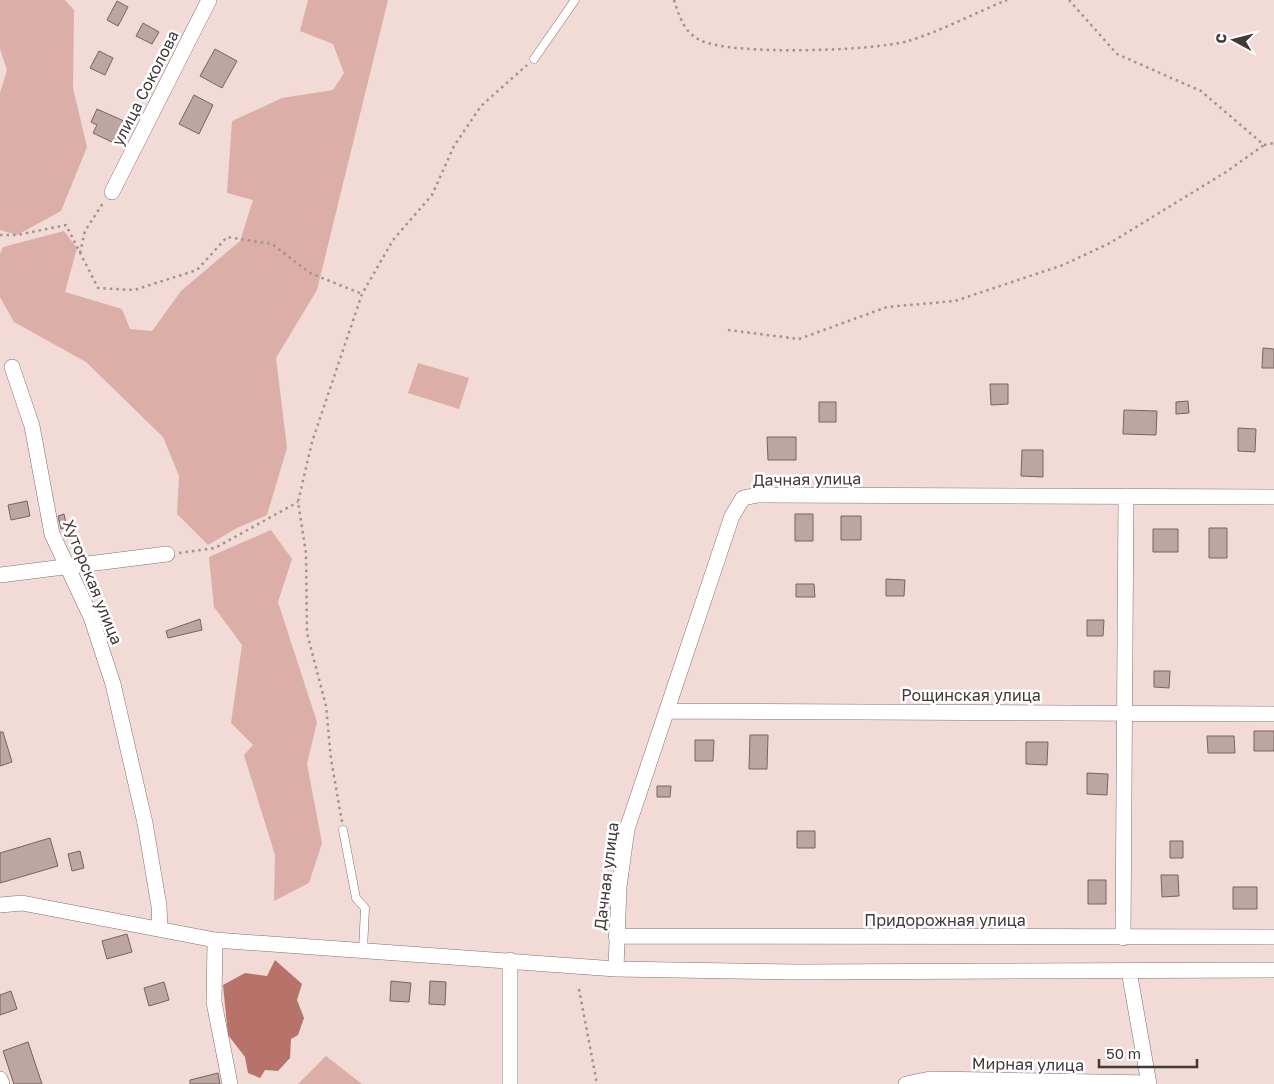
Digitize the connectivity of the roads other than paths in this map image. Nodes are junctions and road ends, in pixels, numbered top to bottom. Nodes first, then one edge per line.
1 (209, 0) edge
2 (575, 0) edge
3 (534, 59) road end
4 (112, 192) road end
5 (12, 367) dead end
6 (1126, 496) junction
7 (1274, 497) edge
8 (167, 554) road end
9 (66, 568) junction
10 (0, 575) edge
11 (667, 711) junction
12 (1126, 713) junction
13 (1274, 714) edge
14 (343, 830) road end
15 (0, 905) edge
16 (160, 929) junction
17 (616, 936) junction
18 (1274, 937) edge
19 (1123, 938) junction
20 (215, 940) junction
21 (363, 950) junction
22 (510, 960) junction
23 (616, 969) junction
24 (1274, 970) edge
25 (1128, 971) junction
26 (0, 1079) edge
27 (2, 1084) edge
28 (230, 1084) edge
29 (510, 1084) edge
30 (906, 1084) edge
31 (1149, 1084) edge

1 - 4 street, улица Соколова
2 - 3 lane
5 - 9 street, Хуторская улица
6 - 7 street, Дачная улица
6 - 11 street, Дачная улица
6 - 12 street
8 - 9 street
9 - 10 street
9 - 16 street, Хуторская улица
11 - 12 street, Рощинская улица
11 - 17 street, Дачная улица
12 - 13 street, Рощинская улица
12 - 19 street
14 - 21 lane
15 - 16 street
16 - 20 street
17 - 19 street, Придорожная улица
17 - 23 street, Дачная улица
18 - 19 street, Придорожная улица
20 - 21 street
20 - 28 street
21 - 22 street
22 - 23 street
22 - 29 street
23 - 25 street
24 - 25 street
25 - 31 street
26 - 27 street
30 - 31 street, Мирная улица

